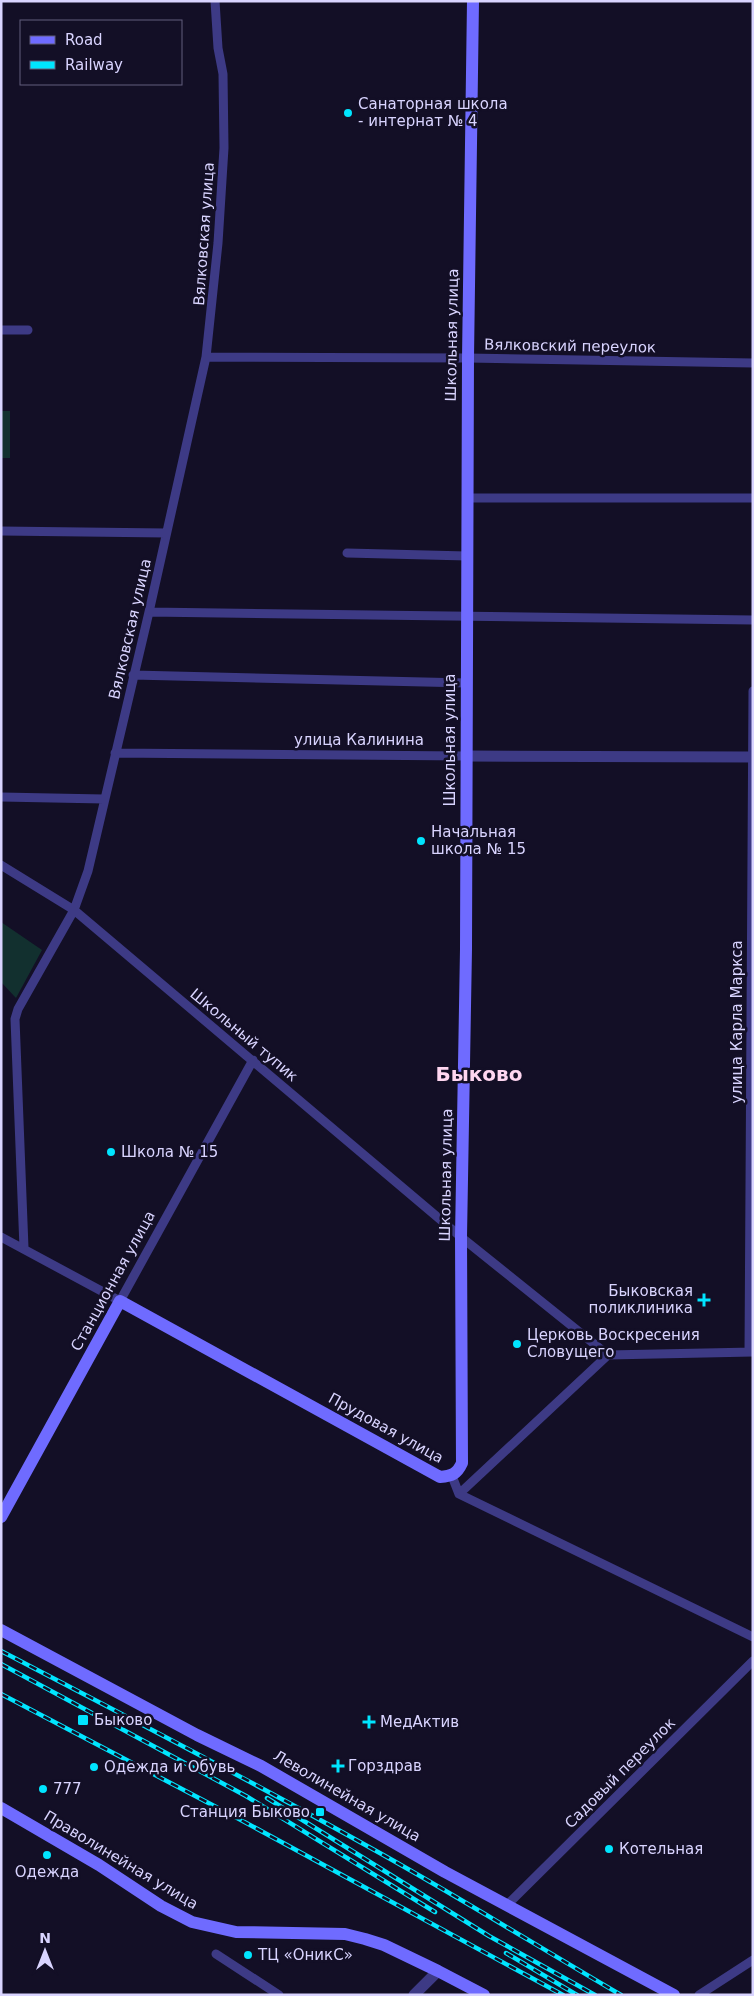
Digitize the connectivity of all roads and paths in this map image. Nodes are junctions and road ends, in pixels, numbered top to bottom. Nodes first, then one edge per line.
1 (215, 1) edge
2 (473, 1) edge
3 (1, 330) edge
4 (28, 330) dead end
5 (206, 357) junction
6 (468, 358) junction
7 (753, 363) edge
8 (468, 498) junction
9 (753, 498) edge
10 (1, 531) edge
11 (166, 533) junction
12 (347, 553) dead end
13 (467, 556) junction
14 (149, 612) junction
15 (468, 615) junction
16 (753, 620) edge
17 (134, 675) junction
18 (467, 683) junction
19 (753, 691) edge
20 (115, 753) junction
21 (466, 756) junction
22 (752, 758) edge
23 (1, 797) edge
24 (104, 799) junction
25 (1, 864) edge
26 (74, 910) junction
27 (253, 1060) junction
28 (1, 1237) edge
29 (462, 1237) junction
30 (24, 1248) junction
31 (120, 1300) junction
32 (751, 1352) edge
33 (608, 1355) junction
34 (452, 1476) junction
35 (459, 1494) junction
36 (1, 1517) edge
37 (1, 1630) edge
38 (753, 1637) edge
39 (753, 1661) edge
40 (1, 1808) edge
41 (507, 1905) junction
42 (216, 1954) dead end
43 (753, 1960) edge
44 (438, 1971) junction
45 (279, 1995) edge
46 (414, 1995) edge
47 (484, 1995) edge
48 (674, 1995) edge
49 (699, 1995) edge

1 - 5 street, Вялковская улица
2 - 6 main road, Школьная улица
3 - 4 street
5 - 6 street, Вялковский переулок
5 - 11 street, Вялковская улица
6 - 7 street, Вялковский переулок
6 - 8 main road, Школьная улица
8 - 9 street
8 - 13 main road, Школьная улица
10 - 11 street
11 - 14 street, Вялковская улица
12 - 13 street
13 - 15 main road, Школьная улица
14 - 15 street
14 - 17 street, Вялковская улица
15 - 16 street
15 - 18 main road, Школьная улица
17 - 18 street
17 - 20 street, Вялковская улица
18 - 21 main road, Школьная улица
19 - 22 street, улица Карла Маркса
20 - 21 street, улица Калинина
20 - 24 street, Вялковская улица
21 - 22 street, улица Калинина
21 - 29 main road, Школьная улица
22 - 32 street, улица Карла Маркса
23 - 24 street
24 - 26 street, Вялковская улица
25 - 26 street, Школьный тупик
26 - 27 street, Школьный тупик
26 - 30 street, Вялковская улица
27 - 29 street, Школьный тупик
27 - 31 street, Станционная улица
28 - 30 street, Прудовая улица
29 - 33 street, Школьный тупик
29 - 34 main road, Школьная улица
30 - 31 street, Прудовая улица
31 - 34 main road, Прудовая улица
31 - 36 main road, Станционная улица
32 - 33 street
33 - 35 street
34 - 35 street, Прудовая улица
35 - 38 street
37 - 41 main road, Леволинейная улица
39 - 41 street, Садовый переулок
40 - 44 main road, Праволинейная улица
41 - 48 main road, Леволинейная улица
42 - 45 street
43 - 49 street
44 - 46 street
44 - 47 main road, Праволинейная улица

